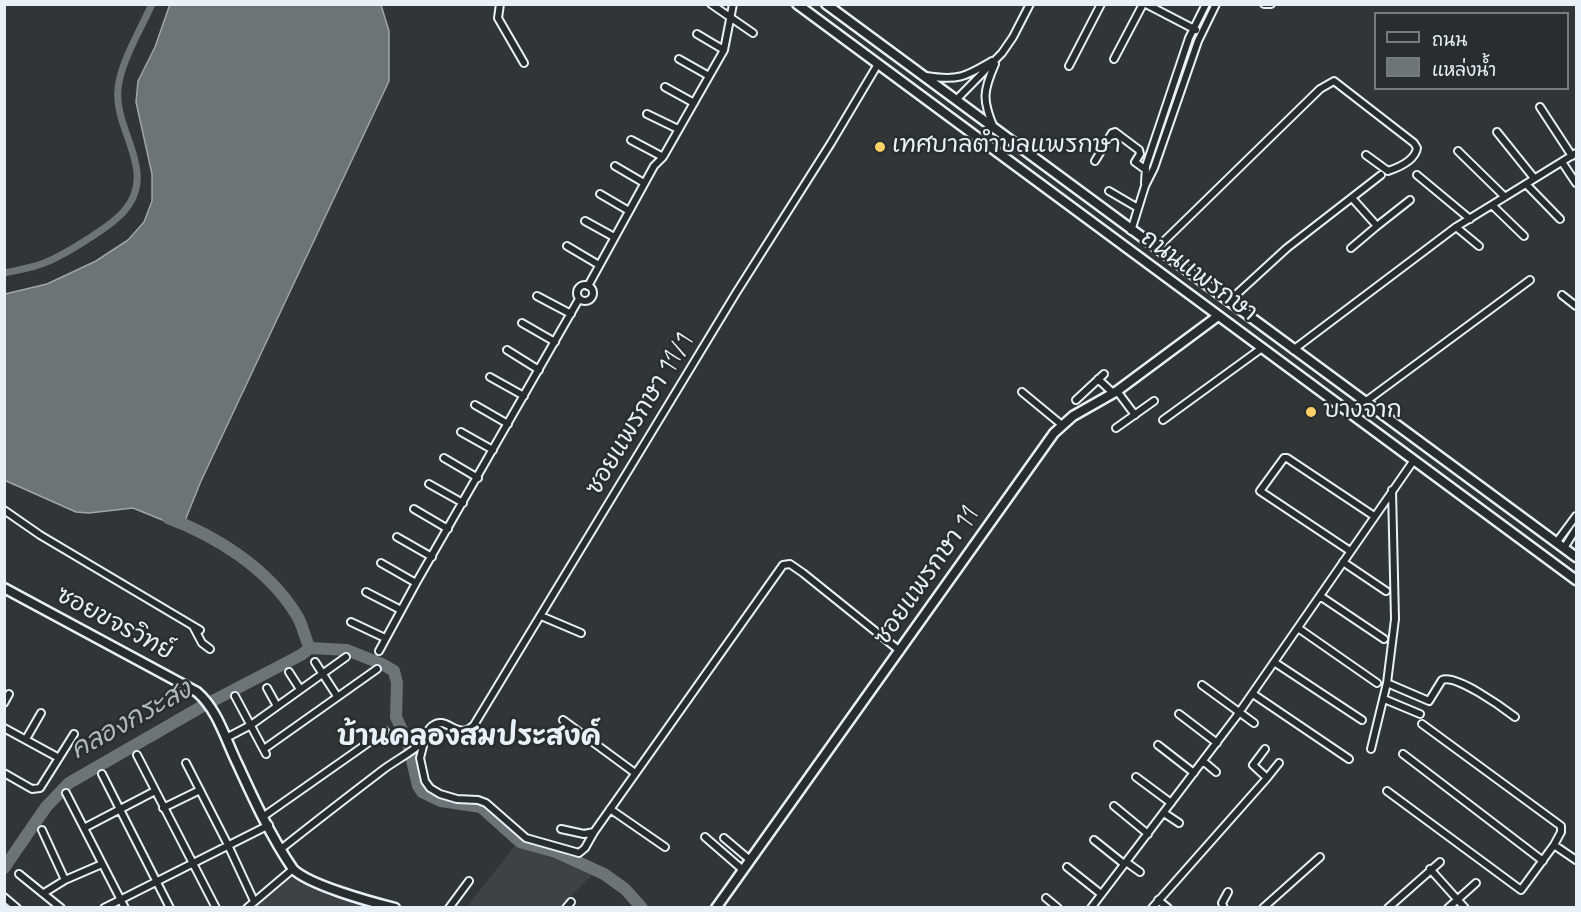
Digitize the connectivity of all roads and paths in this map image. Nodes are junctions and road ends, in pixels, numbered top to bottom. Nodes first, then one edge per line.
1 (500, 4) edge
2 (711, 4) edge
3 (732, 4) edge
4 (797, 4) edge
5 (826, 4) edge
6 (1030, 4) edge
7 (1101, 4) edge
8 (1144, 4) edge
9 (1206, 4) edge
10 (1216, 4) edge
11 (1264, 4) edge
12 (1271, 4) edge
13 (730, 17) junction
14 (1194, 28) junction
15 (753, 33) dead end
16 (1202, 33) junction
17 (697, 34) dead end
18 (724, 50) junction
19 (998, 58) junction
20 (679, 59) dead end
21 (1113, 59) dead end
22 (524, 63) dead end
23 (878, 64) junction
24 (1069, 66) dead end
25 (923, 75) junction
26 (709, 76) junction
27 (664, 87) dead end
28 (1170, 95) junction
29 (1178, 98) junction
30 (956, 100) junction
31 (694, 103) junction
32 (1540, 107) dead end
33 (647, 114) dead end
34 (994, 128) junction
35 (678, 129) junction
36 (1497, 132) dead end
37 (631, 140) dead end
38 (1458, 151) dead end
39 (1574, 154) edge
40 (1366, 155) dead end
41 (663, 157) junction
42 (1095, 161) dead end
43 (1562, 162) junction
44 (615, 166) dead end
45 (1146, 170) junction
46 (1381, 175) dead end
47 (1417, 175) dead end
48 (1534, 178) junction
49 (644, 183) junction
50 (1576, 183) edge
51 (1526, 184) junction
52 (1145, 186) junction
53 (1109, 191) dead end
54 (600, 194) dead end
55 (1506, 197) junction
56 (1352, 198) junction
57 (1410, 200) dead end
58 (1492, 205) junction
59 (1138, 208) junction
60 (629, 211) junction
61 (1470, 219) junction
62 (1560, 219) dead end
63 (585, 221) dead end
64 (1377, 226) junction
65 (1456, 227) junction
66 (1131, 231) junction
67 (1524, 236) dead end
68 (614, 237) junction
69 (567, 246) dead end
70 (1479, 246) dead end
71 (1351, 248) dead end
72 (1156, 249) junction
73 (599, 264) junction
74 (1530, 280) dead end
75 (588, 286) junction
76 (1562, 295) dead end
77 (537, 296) dead end
78 (579, 299) junction
79 (1228, 302) junction
80 (1576, 306) edge
81 (571, 314) junction
82 (1218, 316) junction
83 (522, 322) dead end
84 (555, 342) junction
85 (1262, 348) junction
86 (507, 350) dead end
87 (1293, 350) junction
88 (539, 370) junction
89 (1104, 374) dead end
90 (490, 377) dead end
91 (1098, 380) junction
92 (1022, 392) dead end
93 (1115, 392) junction
94 (524, 396) junction
95 (1076, 400) dead end
96 (1154, 401) dead end
97 (1365, 402) junction
98 (475, 405) dead end
99 (1135, 415) junction
100 (1163, 420) dead end
101 (508, 424) junction
102 (1062, 425) junction
103 (1116, 428) dead end
104 (461, 432) dead end
105 (493, 450) junction
106 (444, 458) dead end
107 (1414, 460) junction
108 (478, 478) junction
109 (429, 484) dead end
110 (1392, 489) junction
111 (463, 503) junction
112 (414, 509) dead end
113 (4, 510) edge
114 (1374, 516) junction
115 (1576, 516) edge
116 (448, 529) junction
117 (1576, 529) edge
118 (397, 537) dead end
119 (1560, 545) junction
120 (1350, 550) junction
121 (432, 557) junction
122 (1576, 557) edge
123 (1343, 562) junction
124 (381, 563) dead end
125 (1576, 580) edge
126 (416, 583) junction
127 (4, 588) edge
128 (1386, 591) dead end
129 (366, 592) dead end
130 (1320, 596) junction
131 (401, 610) junction
132 (541, 616) junction
133 (351, 622) dead end
134 (192, 626) junction
135 (1298, 628) junction
136 (200, 630) dead end
137 (581, 633) dead end
138 (385, 638) junction
139 (1384, 639) dead end
140 (210, 649) dead end
141 (380, 651) dead end
142 (900, 651) junction
143 (346, 657) dead end
144 (315, 662) dead end
145 (1274, 662) junction
146 (377, 669) dead end
147 (289, 672) dead end
148 (321, 673) junction
149 (1377, 682) dead end
150 (1387, 683) junction
151 (1202, 685) dead end
152 (267, 688) dead end
153 (300, 689) junction
154 (9, 694) dead end
155 (1253, 694) junction
156 (235, 696) dead end
157 (337, 696) junction
158 (1384, 699) junction
159 (4, 703) edge
160 (277, 706) junction
161 (1240, 712) junction
162 (41, 713) dead end
163 (1179, 714) dead end
164 (1420, 714) dead end
165 (1515, 717) dead end
166 (563, 720) dead end
167 (1362, 720) dead end
168 (1254, 723) dead end
169 (1422, 724) dead end
170 (251, 725) junction
171 (4, 728) edge
172 (385, 731) dead end
173 (74, 734) dead end
174 (226, 738) junction
175 (26, 739) junction
176 (420, 743) junction
177 (1217, 743) junction
178 (1158, 745) dead end
179 (1265, 749) dead end
180 (1371, 749) dead end
181 (1403, 754) dead end
182 (137, 755) dead end
183 (59, 758) junction
184 (1349, 759) dead end
185 (1203, 761) junction
186 (186, 763) dead end
187 (1279, 763) dead end
188 (1216, 772) dead end
189 (4, 773) edge
190 (636, 773) junction
191 (1194, 773) junction
192 (102, 774) dead end
193 (1136, 777) dead end
194 (1267, 778) junction
195 (200, 790) junction
196 (155, 791) junction
197 (1387, 791) dead end
198 (66, 793) dead end
199 (1171, 803) junction
200 (1114, 806) dead end
201 (163, 808) junction
202 (120, 809) junction
203 (610, 809) junction
204 (1164, 813) junction
205 (266, 820) junction
206 (1179, 823) dead end
207 (84, 828) junction
208 (561, 829) dead end
209 (42, 830) dead end
210 (594, 832) junction
211 (1148, 834) junction
212 (705, 837) dead end
213 (724, 838) dead end
214 (1094, 840) dead end
215 (228, 844) junction
216 (1554, 845) junction
217 (665, 847) dead end
218 (281, 849) junction
219 (1320, 857) dead end
220 (750, 860) junction
221 (1576, 860) edge
222 (1543, 861) junction
223 (1440, 862) dead end
224 (191, 863) junction
225 (1125, 863) junction
226 (102, 864) junction
227 (1067, 867) dead end
228 (293, 869) junction
229 (1430, 869) junction
230 (743, 870) junction
231 (1140, 872) dead end
232 (19, 874) dead end
233 (65, 880) junction
234 (156, 880) junction
235 (469, 881) dead end
236 (1476, 883) dead end
237 (1228, 892) dead end
238 (44, 893) junction
239 (1101, 894) junction
240 (4, 897) edge
241 (120, 898) junction
242 (1046, 898) dead end
243 (1458, 899) junction
244 (1158, 900) junction
245 (254, 901) junction
246 (571, 902) dead end
247 (391, 907) edge
248 (17, 908) edge
249 (61, 908) edge
250 (104, 908) edge
251 (125, 908) edge
252 (170, 908) edge
253 (216, 908) edge
254 (247, 908) edge
255 (449, 908) edge
256 (566, 908) edge
257 (716, 908) edge
258 (1058, 908) edge
259 (1091, 908) edge
260 (1152, 908) edge
261 (1168, 908) edge
262 (1224, 908) edge
263 (1263, 908) edge
264 (1388, 908) edge
265 (1448, 908) edge
266 (1465, 908) edge

1 - 22 street
2 - 13 street
3 - 13 street
4 - 23 main road, ถนนแพรกษา
5 - 25 main road, ถนนแพรกษา
6 - 19 street
7 - 24 street
8 - 14 street
8 - 21 street
9 - 14 street
10 - 16 street
11 - 12 street
13 - 15 street
13 - 18 street
14 - 16 street
14 - 28 street
16 - 29 street
17 - 18 street
18 - 26 street
19 - 25 street
19 - 30 street
19 - 34 street
20 - 26 street
23 - 82 main road, ถนนแพรกษา
23 - 132 street, ซอยแพรกษา 11/1
25 - 30 main road, ถนนแพรกษา
26 - 31 street
27 - 31 street
28 - 29 street
28 - 45 street
29 - 52 street
30 - 34 main road, ถนนแพรกษา
31 - 35 street
32 - 39 street
33 - 35 street
34 - 66 main road, ถนนแพรกษา
35 - 41 street
36 - 48 street
37 - 41 street
38 - 55 street
39 - 43 street
40 - 72 street
41 - 49 street
42 - 45 street
43 - 48 street
43 - 50 street
44 - 49 street
45 - 52 street
46 - 56 street
47 - 61 street
48 - 51 street
49 - 60 street
51 - 55 street
51 - 62 street
52 - 59 street
53 - 59 street
54 - 60 street
55 - 58 street
56 - 64 street
56 - 79 street
57 - 64 street
58 - 61 street
58 - 67 street
59 - 66 street
60 - 68 street
61 - 65 street
63 - 68 street
64 - 71 street
65 - 70 street
65 - 87 street
66 - 72 main road, ถนนแพรกษา
68 - 73 street
69 - 73 street
72 - 79 main road, ถนนแพรกษา
73 - 75 street
74 - 97 street
75 - 78 street
75 - 78 street
76 - 80 street
77 - 81 street
78 - 81 street
79 - 87 main road, ถนนแพรกษา
81 - 84 street
82 - 85 main road, ถนนแพรกษา
82 - 93 main road, ซอยแพรกษา 11
83 - 84 street
84 - 88 street
85 - 100 street
85 - 107 main road, ถนนแพรกษา
86 - 88 street
87 - 97 main road, ถนนแพรกษา
88 - 94 street
89 - 91 street
90 - 94 street
91 - 93 street
91 - 95 street
92 - 102 street
93 - 99 street
93 - 102 main road, ซอยแพรกษา 11
94 - 101 street
96 - 99 street
97 - 119 main road, ถนนแพรกษา
98 - 101 street
99 - 103 street
101 - 105 street
102 - 142 main road, ซอยแพรกษา 11
104 - 105 street
105 - 108 street
106 - 108 street
107 - 110 street
107 - 125 main road, ถนนแพรกษา
108 - 111 street
109 - 111 street
110 - 114 street
110 - 150 street
111 - 116 street
112 - 116 street
113 - 134 street
114 - 120 street
114 - 120 street
115 - 119 street
116 - 121 street
117 - 119 street
118 - 121 street
119 - 122 main road, ถนนแพรกษา
120 - 123 street
121 - 126 street
123 - 128 street
123 - 130 street
124 - 126 street
126 - 131 street
127 - 174 main road, ซอยขจรวิทย์
129 - 131 street
130 - 135 street
130 - 139 street
131 - 138 street
132 - 137 street
132 - 176 street, ซอยแพรกษา 11/1
133 - 138 street
134 - 136 street
134 - 140 street
135 - 145 street
135 - 149 street
138 - 141 street
142 - 190 street
142 - 220 main road, ซอยแพรกษา 11
143 - 148 street
144 - 148 street
145 - 155 street
145 - 167 street
146 - 157 street
147 - 153 street
148 - 153 street
148 - 157 street
150 - 158 street
150 - 165 street
151 - 161 street
152 - 160 street
153 - 160 street
154 - 159 street
155 - 161 street
155 - 184 street
156 - 170 street
157 - 170 street
158 - 164 street
158 - 180 street
160 - 170 street
161 - 168 street
161 - 177 street
162 - 175 street
163 - 177 street
166 - 190 street
169 - 216 street
170 - 174 street
171 - 175 street
172 - 205 street
173 - 183 street
174 - 205 main road
175 - 183 street
176 - 210 street
176 - 218 street
177 - 185 street
178 - 191 street
179 - 194 street
181 - 222 street
182 - 196 street
183 - 189 street
185 - 188 street
185 - 191 street
186 - 195 street
187 - 194 street
190 - 203 street
191 - 199 street
192 - 202 street
193 - 199 street
194 - 244 street
195 - 201 street
195 - 215 street
196 - 201 street
196 - 202 street
197 - 222 street
198 - 207 street
199 - 204 street
200 - 211 street
201 - 224 street
202 - 207 street
202 - 234 street
203 - 210 street
203 - 217 street
204 - 206 street
204 - 211 street
205 - 215 street
205 - 218 main road
207 - 226 street
208 - 210 street
209 - 233 street
211 - 225 street
212 - 230 street
213 - 220 street
214 - 225 street
215 - 224 street
215 - 245 street
216 - 221 street
216 - 222 street
218 - 228 main road
219 - 263 street
220 - 230 main road, ซอยแพรกษา 11
223 - 229 street
224 - 234 street
224 - 253 street
225 - 231 street
225 - 239 street
226 - 233 street
226 - 241 street
227 - 239 street
228 - 245 street
228 - 247 main road
229 - 243 street
229 - 264 street
230 - 257 main road, ซอยแพรกษา 11
232 - 238 street
233 - 238 street
234 - 241 street
234 - 252 street
235 - 255 street
236 - 243 street
237 - 262 street
238 - 249 street
239 - 259 street
240 - 248 street
241 - 250 street
241 - 251 street
242 - 258 street
243 - 265 street
243 - 266 street
244 - 260 street
244 - 261 street
245 - 254 street
246 - 256 street

